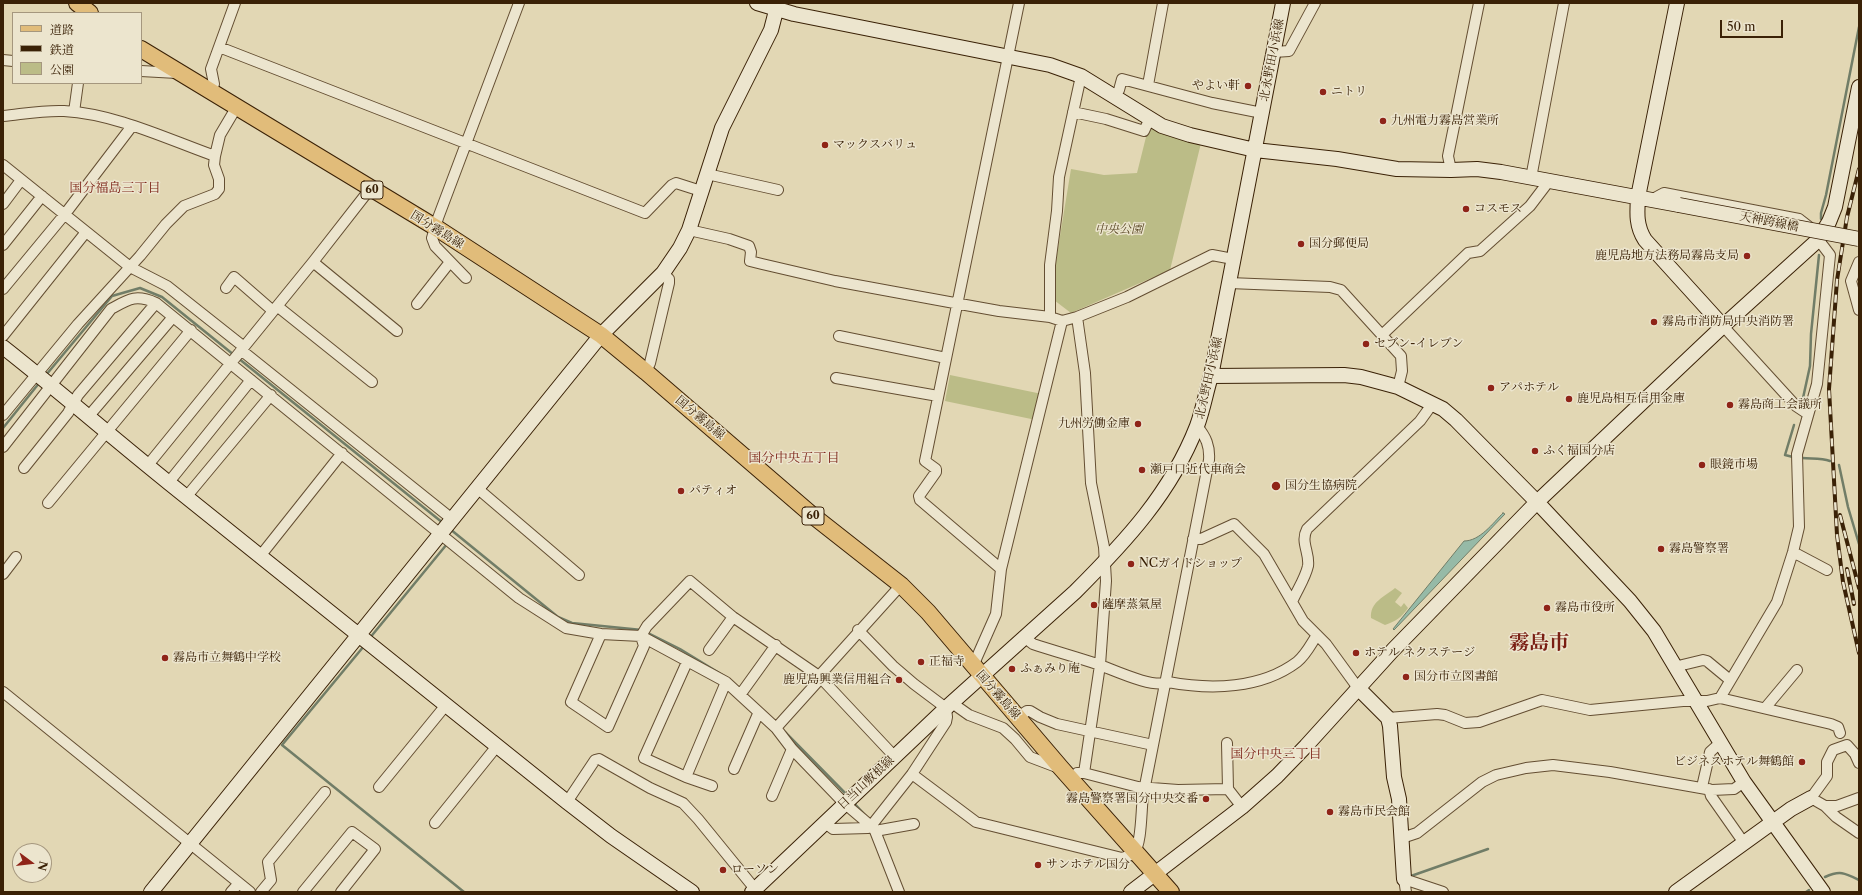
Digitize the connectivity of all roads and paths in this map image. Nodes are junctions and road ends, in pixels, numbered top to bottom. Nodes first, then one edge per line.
1 (235, 3) edge
2 (519, 3) edge
3 (757, 3) edge
4 (1019, 3) edge
5 (1163, 3) edge
6 (1283, 3) edge
7 (1314, 3) edge
8 (1479, 3) edge
9 (1564, 3) edge
10 (1677, 3) edge
11 (778, 6) edge
12 (219, 47) junction
13 (142, 50) edge
14 (1274, 52) junction
15 (1008, 56) junction
16 (142, 71) edge
17 (182, 73) junction
18 (1081, 76) junction
19 (78, 84) edge
20 (1148, 85) junction
21 (1859, 87) edge
22 (210, 92) junction
23 (1115, 96) junction
24 (236, 108) junction
25 (1857, 108) edge
26 (74, 112) junction
27 (1073, 112) junction
28 (1262, 114) junction
29 (3, 116) edge
30 (1150, 118) junction
31 (132, 126) junction
32 (467, 143) junction
33 (1255, 150) junction
34 (215, 156) junction
35 (3, 165) edge
36 (1451, 170) junction
37 (707, 174) junction
38 (1531, 178) junction
39 (21, 180) junction
40 (1549, 181) junction
41 (370, 189) junction
42 (778, 190) dead end
43 (701, 191) junction
44 (42, 196) junction
45 (1645, 199) junction
46 (3, 204) edge
47 (65, 214) junction
48 (435, 227) junction
49 (689, 230) junction
50 (86, 232) junction
51 (1859, 239) edge
52 (1818, 240) junction
53 (3, 245) edge
54 (1233, 258) junction
55 (313, 262) junction
56 (450, 262) junction
57 (1859, 262) edge
58 (130, 267) junction
59 (663, 272) junction
60 (466, 278) dead end
61 (1229, 283) junction
62 (226, 288) dead end
63 (3, 290) edge
64 (156, 303) junction
65 (957, 303) junction
66 (417, 304) dead end
67 (275, 309) junction
68 (1859, 310) edge
69 (173, 316) junction
70 (1050, 317) junction
71 (1077, 317) junction
72 (1062, 321) junction
73 (1723, 326) junction
74 (191, 330) junction
75 (397, 331) dead end
76 (1383, 334) junction
77 (601, 335) junction
78 (3, 336) edge
79 (839, 336) dead end
80 (3, 347) edge
81 (242, 350) junction
82 (946, 358) junction
83 (232, 362) junction
84 (646, 372) junction
85 (1211, 376) junction
86 (836, 378) dead end
87 (45, 379) junction
88 (251, 380) junction
89 (372, 382) dead end
90 (1398, 387) junction
91 (270, 395) junction
92 (938, 396) junction
93 (72, 403) junction
94 (1433, 403) junction
95 (1808, 414) junction
96 (3, 415) edge
97 (88, 417) junction
98 (1197, 426) junction
99 (108, 432) junction
100 (3, 447) edge
101 (342, 453) junction
102 (148, 465) junction
103 (24, 468) dead end
104 (169, 482) junction
105 (477, 488) junction
106 (187, 496) junction
107 (1537, 502) junction
108 (48, 503) dead end
109 (446, 526) junction
110 (1193, 539) junction
111 (1794, 552) junction
112 (261, 555) junction
113 (16, 558) dead end
114 (1105, 562) junction
115 (1001, 569) junction
116 (1828, 570) dead end
117 (3, 574) edge
118 (579, 575) dead end
119 (901, 585) junction
120 (1292, 602) junction
121 (733, 617) junction
122 (858, 630) junction
123 (643, 632) junction
124 (602, 634) junction
125 (358, 635) junction
126 (1317, 635) junction
127 (1024, 637) junction
128 (776, 645) junction
129 (709, 650) dead end
130 (687, 662) junction
131 (1100, 665) junction
132 (1674, 667) junction
133 (1797, 670) dead end
134 (978, 671) junction
135 (820, 677) junction
136 (1730, 680) junction
137 (726, 682) junction
138 (1165, 684) junction
139 (1358, 688) junction
140 (742, 691) junction
141 (3, 692) edge
142 (1720, 698) junction
143 (1694, 701) junction
144 (446, 705) junction
145 (949, 706) junction
146 (1766, 707) junction
147 (758, 714) junction
148 (1018, 717) junction
149 (1388, 718) junction
150 (778, 726) junction
151 (1090, 732) junction
152 (1840, 733) dead end
153 (1227, 743) dead end
154 (1720, 743) junction
155 (496, 746) junction
156 (1153, 746) junction
157 (792, 749) junction
158 (895, 757) junction
159 (1859, 763) edge
160 (734, 769) dead end
161 (1072, 773) junction
162 (912, 774) junction
163 (686, 777) junction
164 (1744, 782) junction
165 (712, 786) dead end
166 (379, 787) dead end
167 (1145, 787) junction
168 (1706, 788) junction
169 (1228, 789) junction
170 (325, 792) dead end
171 (772, 796) dead end
172 (1811, 798) junction
173 (1859, 798) edge
174 (848, 800) junction
175 (567, 802) junction
176 (1825, 806) junction
177 (1242, 807) junction
178 (435, 823) dead end
179 (825, 823) junction
180 (1772, 823) junction
181 (914, 824) dead end
182 (873, 825) junction
183 (1859, 833) edge
184 (1402, 838) junction
185 (190, 843) junction
186 (1744, 843) junction
187 (1135, 852) junction
188 (1156, 874) junction
189 (239, 883) junction
190 (1405, 885) edge
191 (753, 891) edge
192 (151, 892) edge
193 (231, 892) edge
194 (250, 892) edge
195 (261, 892) edge
196 (303, 892) edge
197 (341, 892) edge
198 (692, 892) edge
199 (900, 892) edge
200 (1131, 892) edge
201 (1172, 892) edge
202 (1443, 892) edge
203 (1676, 892) edge
204 (1823, 892) edge

1 - 12 street
2 - 32 street
3 - 11 street, 天神跨線橋
4 - 15 street
5 - 20 street
6 - 14 street, 北永野田小浜線
7 - 14 street
8 - 36 street
9 - 38 street
10 - 45 street
11 - 15 street, 天神跨線橋
11 - 37 street
12 - 22 street
12 - 32 street
13 - 17 main road, 国分霧島線 / 60
14 - 28 street, 北永野田小浜線
15 - 18 street, 天神跨線橋
15 - 65 street
16 - 17 street
17 - 22 main road, 国分霧島線 / 60
18 - 23 street, 天神跨線橋
18 - 27 street
19 - 26 street
20 - 23 street
20 - 28 street
21 - 25 street
22 - 24 main road, 国分霧島線 / 60
23 - 30 street, 天神跨線橋
24 - 34 street
24 - 41 main road, 国分霧島線 / 60
25 - 52 street
26 - 29 street
26 - 31 street
27 - 30 street
27 - 70 street
28 - 33 street, 北永野田小浜線
30 - 33 street, 天神跨線橋
31 - 34 street
31 - 47 street
32 - 43 street
32 - 48 street
33 - 36 street, 天神跨線橋
33 - 54 street, 北永野田小浜線
34 - 58 street
35 - 39 street
36 - 38 street, 天神跨線橋
37 - 42 street
37 - 43 street
38 - 40 street, 天神跨線橋
39 - 44 street
39 - 46 street
40 - 45 street, 天神跨線橋
40 - 76 street
41 - 48 main road, 国分霧島線 / 60
41 - 55 street
43 - 49 street
44 - 47 street
44 - 53 street
45 - 51 street, 天神跨線橋, bridge
45 - 52 street
45 - 73 street
47 - 50 street
47 - 63 street
48 - 56 street
48 - 77 main road, 国分霧島線 / 60
49 - 59 street
49 - 65 street
50 - 58 street
50 - 78 street
52 - 73 street
52 - 95 street
54 - 61 street, 北永野田小浜線
54 - 71 street
55 - 67 street
55 - 75 street
56 - 60 street
56 - 66 street
57 - 68 street
58 - 81 street
58 - 87 street
59 - 77 street
59 - 84 street
61 - 76 street
61 - 85 street, 北永野田小浜線
62 - 67 street
64 - 69 street
64 - 87 street
64 - 93 street
65 - 70 street
65 - 82 street
67 - 81 street
67 - 89 street
69 - 74 street
69 - 97 street
70 - 72 street
71 - 72 street
71 - 114 street
72 - 115 street
73 - 95 street
73 - 107 street
74 - 83 street
74 - 99 street
76 - 90 street
77 - 84 main road, 国分霧島線 / 60
77 - 105 street
79 - 82 street
80 - 87 street
81 - 83 street
81 - 109 street
82 - 92 street
83 - 88 street
83 - 102 street
84 - 119 main road, 国分霧島線 / 60
85 - 90 street
85 - 98 street, 北永野田小浜線
86 - 92 street
87 - 93 street
87 - 96 street
87 - 100 street
88 - 91 street
88 - 104 street
90 - 94 street
91 - 101 street
91 - 106 street
92 - 115 street
93 - 97 street
93 - 103 street
94 - 107 street
94 - 120 street
95 - 111 street
97 - 99 street
98 - 110 street
98 - 114 street, 北永野田小浜線
99 - 102 street
99 - 108 street
101 - 109 street
101 - 112 street
102 - 104 street
104 - 106 street
105 - 109 street
105 - 118 street
106 - 112 street
107 - 132 street
107 - 139 street
109 - 124 street
109 - 125 street
110 - 120 street
110 - 138 street
111 - 116 street
111 - 136 street
112 - 125 street
113 - 117 street
114 - 127 street, 北永野田小浜線
114 - 131 street
115 - 134 street
119 - 122 street
119 - 134 main road, 国分霧島線 / 60
120 - 126 street
121 - 123 street
121 - 128 street
121 - 129 street
122 - 135 street
122 - 145 street
123 - 124 street
123 - 124 street
123 - 130 street
125 - 144 street
125 - 185 street
126 - 138 street
126 - 139 street
127 - 131 street
127 - 134 street, 北永野田小浜線
128 - 135 street
128 - 140 street
130 - 137 street
130 - 163 street
131 - 138 street
131 - 151 street
132 - 136 street
132 - 143 street
133 - 146 street
134 - 145 street, 日当山敷根線
134 - 148 main road, 国分霧島線 / 60
135 - 150 street
135 - 158 street
136 - 142 street
137 - 140 street
137 - 163 street
138 - 156 street
139 - 149 street
139 - 177 street
140 - 147 street
141 - 185 street
142 - 143 street
142 - 146 street
143 - 149 street
143 - 154 street
144 - 155 street
144 - 166 street
145 - 158 street, 日当山敷根線
145 - 161 street
145 - 162 street
146 - 152 street
147 - 150 street
147 - 160 street
148 - 151 street
148 - 161 main road, 国分霧島線 / 60
149 - 184 street
150 - 157 street
151 - 156 street
151 - 161 street
153 - 169 street
154 - 164 street
154 - 168 street
155 - 175 street
155 - 178 street
156 - 167 street
157 - 171 street
157 - 174 street
158 - 174 street, 日当山敷根線
159 - 172 street
161 - 167 street
161 - 187 main road, 国分霧島線 / 60
162 - 182 street
162 - 187 street
163 - 165 street
164 - 168 street
164 - 180 street
167 - 169 street
167 - 187 street
168 - 184 street
168 - 186 street
169 - 177 street
170 - 195 street
172 - 176 street
172 - 180 street
173 - 176 street
174 - 179 street, 日当山敷根線
174 - 182 street
175 - 191 street
175 - 198 street
176 - 183 street
177 - 188 street
179 - 182 street
179 - 191 street, 日当山敷根線
180 - 186 street
180 - 204 street
181 - 182 street
182 - 199 street
184 - 190 street
185 - 189 street
185 - 192 street
186 - 203 street
187 - 188 main road, 国分霧島線 / 60
188 - 200 street
188 - 201 main road, 国分霧島線 / 60
189 - 193 street
189 - 194 street
190 - 202 street
196 - 197 street

